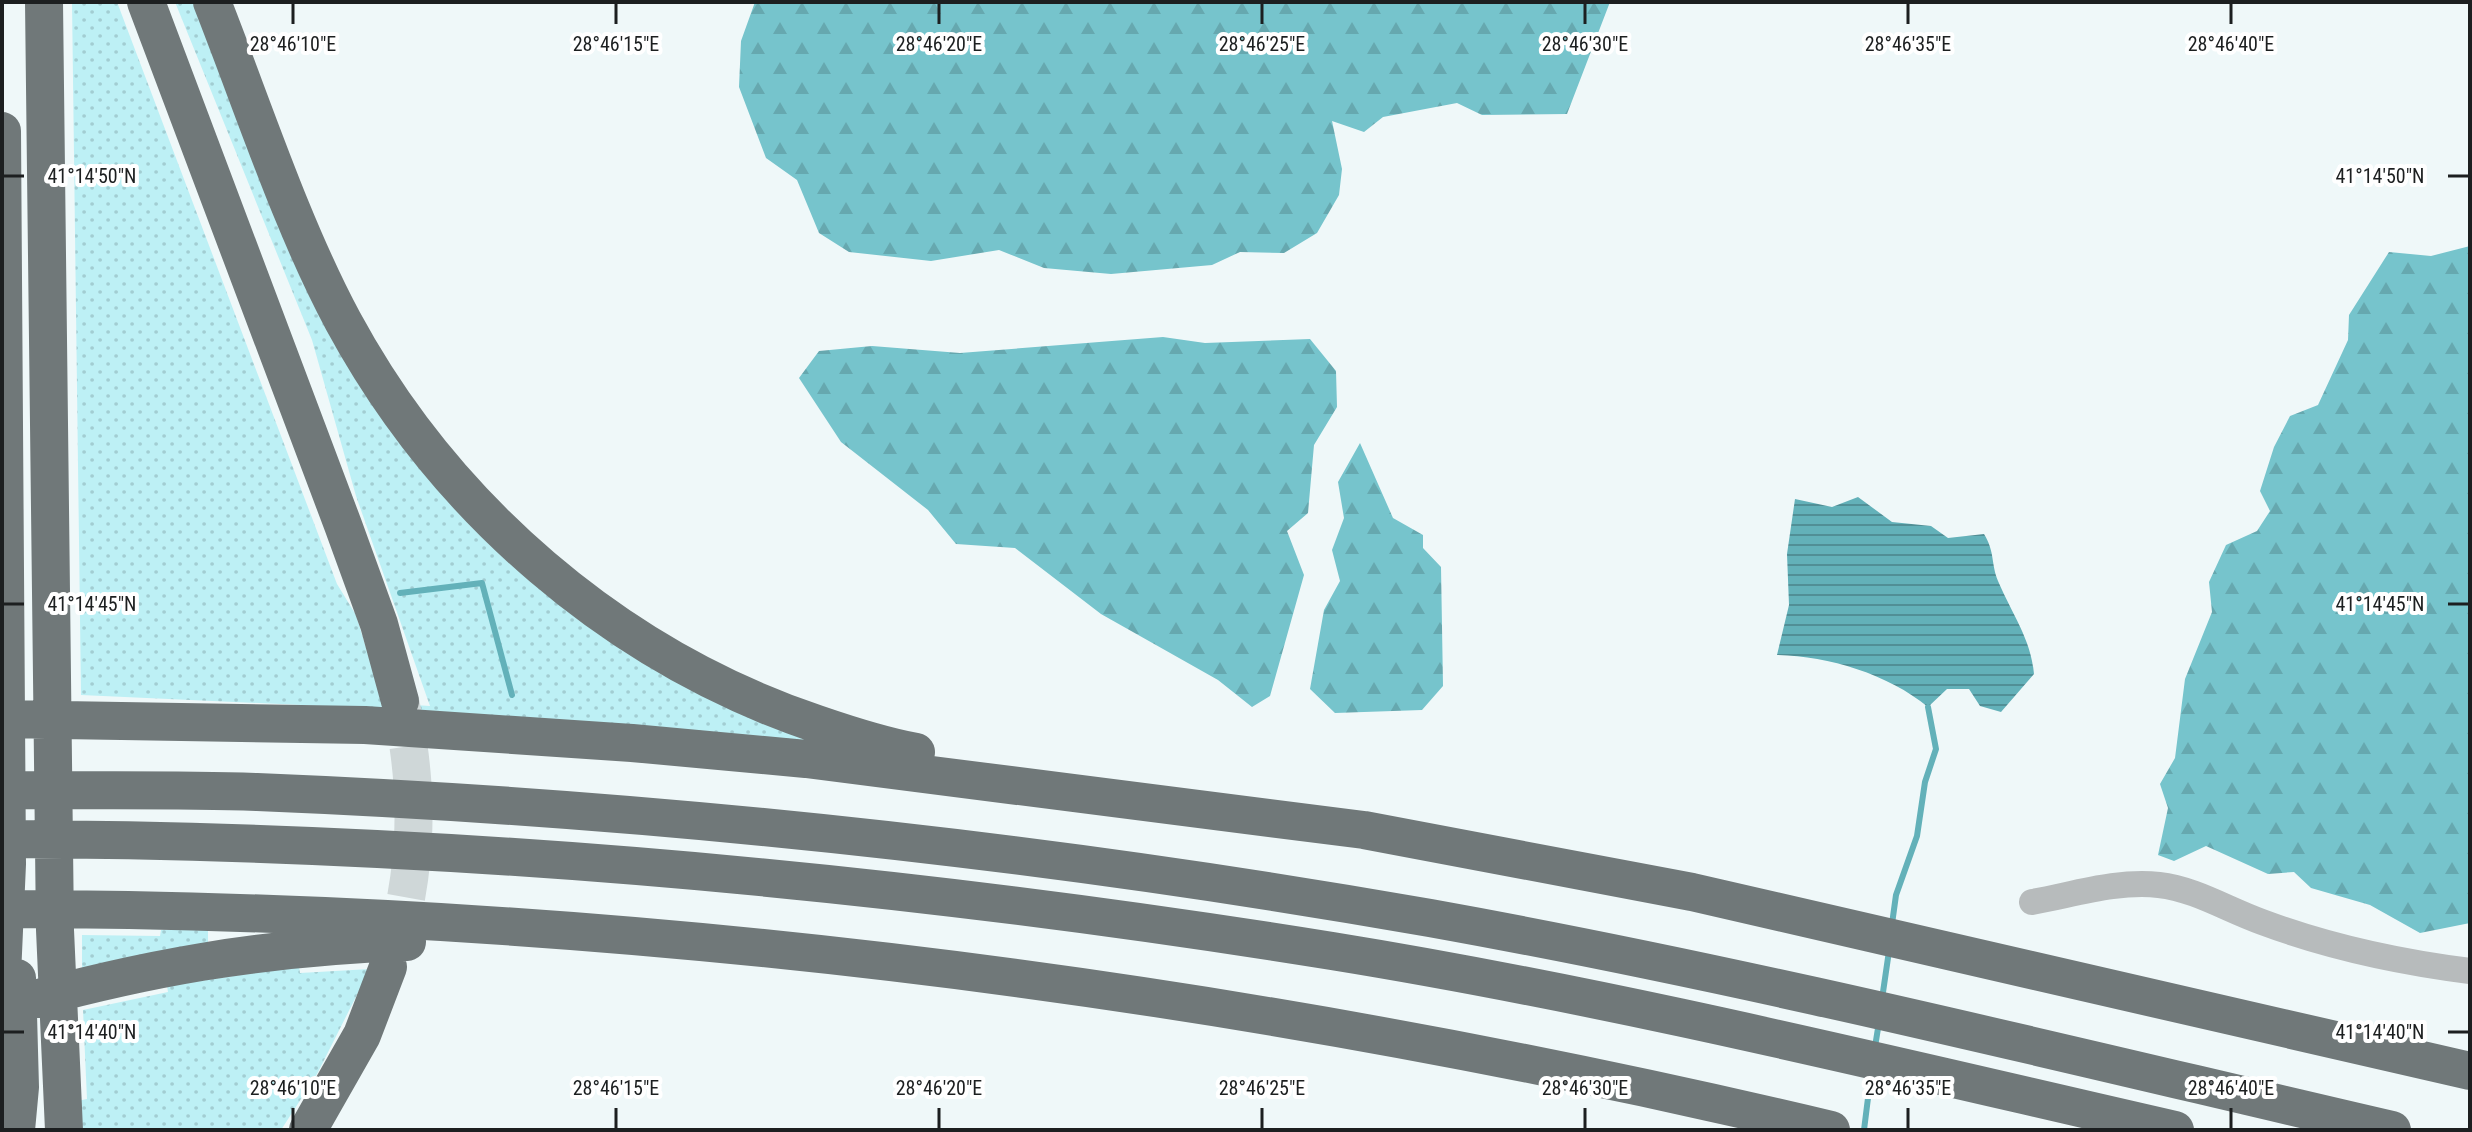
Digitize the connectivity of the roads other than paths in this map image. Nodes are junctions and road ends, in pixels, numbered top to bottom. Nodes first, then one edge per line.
1 (44, 2) edge
2 (146, 2) edge
3 (212, 2) edge
4 (2, 131) edge
5 (400, 701) tunnel mouth
6 (2, 719) edge
7 (2, 790) edge
8 (1364, 830) junction
9 (4, 851) edge
10 (2032, 902) dead end
11 (2, 909) edge
12 (833, 957) junction
13 (388, 967) tunnel mouth
14 (2470, 971) edge
15 (2, 975) edge
16 (2, 1008) edge
17 (57, 1020) junction
18 (2470, 1071) edge
19 (16, 1130) edge
20 (53, 1130) edge
21 (64, 1130) edge
22 (308, 1130) edge
23 (1831, 1130) edge
24 (2175, 1130) edge
25 (2392, 1130) edge

1 - 17 highway
2 - 5 highway
3 - 8 highway
4 - 9 highway
6 - 8 highway
7 - 25 highway
8 - 18 highway
9 - 15 highway
9 - 19 highway
9 - 24 highway
10 - 14 street
11 - 12 highway
12 - 16 highway
12 - 23 highway
13 - 22 highway
17 - 20 highway
17 - 21 highway

